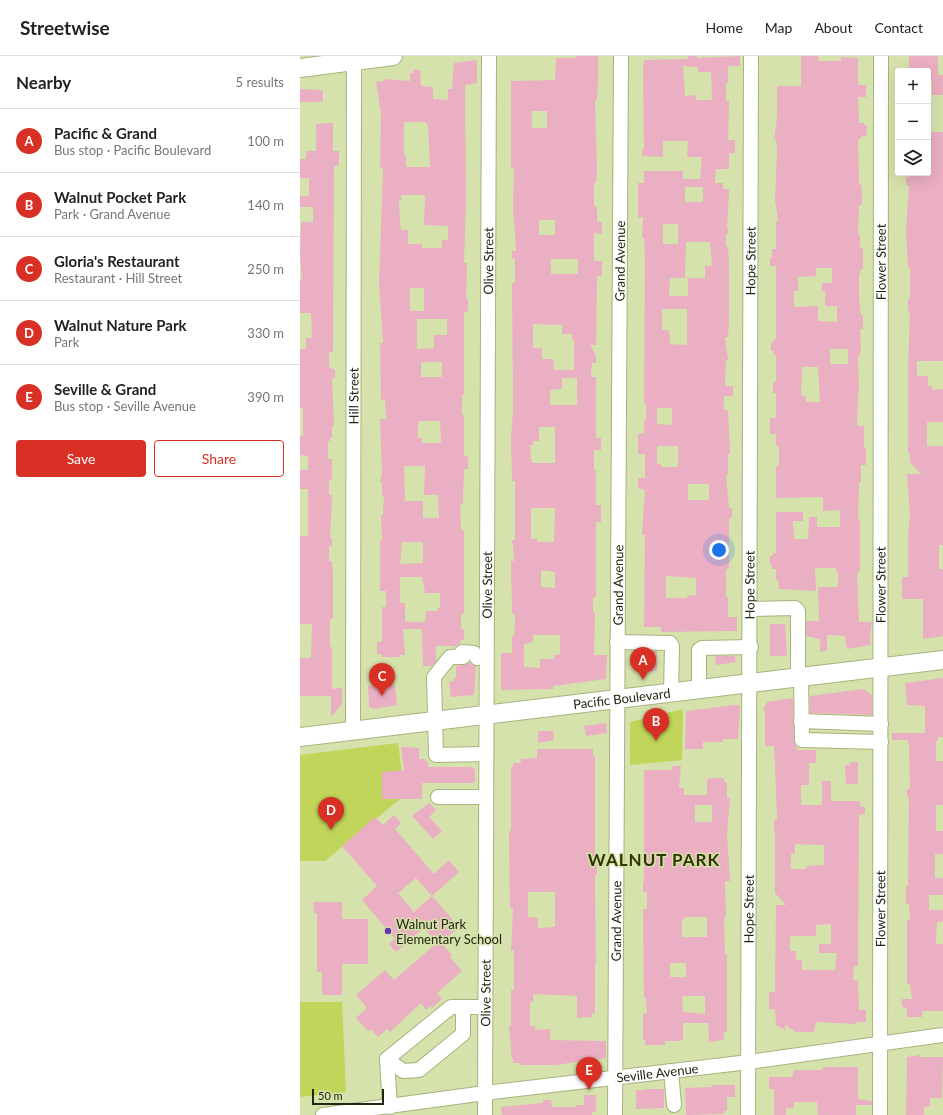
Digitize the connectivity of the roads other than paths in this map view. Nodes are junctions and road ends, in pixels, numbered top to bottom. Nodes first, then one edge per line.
1 (393, 56) edge
2 (489, 56) edge
3 (621, 56) edge
4 (751, 56) edge
5 (881, 56) edge
6 (324, 60) edge
7 (354, 61) junction
8 (300, 68) edge
9 (751, 609) junction
10 (617, 642) junction
11 (751, 647) junction
12 (471, 658) junction
13 (943, 660) edge
14 (881, 668) junction
15 (800, 678) junction
16 (751, 684) junction
17 (699, 690) junction
18 (671, 694) junction
19 (616, 700) junction
20 (486, 715) junction
21 (435, 721) junction
22 (801, 721) junction
23 (881, 724) junction
24 (353, 731) junction
25 (300, 737) edge
26 (881, 742) junction
27 (486, 754) junction
28 (438, 797) dead end
29 (486, 797) junction
30 (463, 1007) junction
31 (485, 1007) junction
32 (943, 1035) edge
33 (880, 1043) junction
34 (387, 1060) junction
35 (749, 1062) junction
36 (671, 1071) junction
37 (615, 1078) junction
38 (485, 1094) junction
39 (674, 1105) dead end
40 (390, 1107) junction
41 (352, 1114) edge
42 (324, 1115) edge
43 (485, 1115) edge
44 (615, 1115) edge
45 (748, 1115) edge
46 (880, 1115) edge

1 - 7 main road
2 - 12 street, Olive Street
3 - 10 street, Grand Avenue
4 - 9 street, Hope Street
5 - 14 street, Flower Street
6 - 7 main road
6 - 8 main road
7 - 24 street, Hill Street
9 - 11 street, Hope Street
9 - 15 street
10 - 18 street
10 - 19 street, Grand Avenue
11 - 16 street, Hope Street
11 - 17 street
12 - 20 street, Olive Street
12 - 21 street
13 - 14 main road, Pacific Boulevard
14 - 15 main road, Pacific Boulevard
14 - 23 street, Flower Street
15 - 16 main road, Pacific Boulevard
15 - 22 street
16 - 17 main road, Pacific Boulevard
16 - 35 street, Hope Street
17 - 18 main road, Pacific Boulevard
18 - 19 main road, Pacific Boulevard
19 - 20 main road, Pacific Boulevard
19 - 37 street, Grand Avenue
20 - 21 main road, Pacific Boulevard
20 - 27 street, Olive Street
21 - 24 main road, Pacific Boulevard
21 - 27 street
22 - 23 street
22 - 26 street
23 - 26 street, Flower Street
24 - 25 main road, Pacific Boulevard
26 - 33 street, Flower Street
27 - 29 street, Olive Street
28 - 29 street
29 - 31 street, Olive Street
30 - 31 street
30 - 34 street
30 - 34 street
31 - 38 street, Olive Street
32 - 33 street, Seville Avenue
33 - 35 street, Seville Avenue
33 - 46 street, Flower Street
34 - 40 street
35 - 36 street, Seville Avenue
35 - 45 street, Hope Street
36 - 37 street, Seville Avenue
36 - 39 street
37 - 38 street, Seville Avenue
37 - 44 street, Grand Avenue
38 - 40 street, Seville Avenue
38 - 43 street, Olive Street
40 - 41 street, Seville Avenue
41 - 42 street, Seville Avenue

